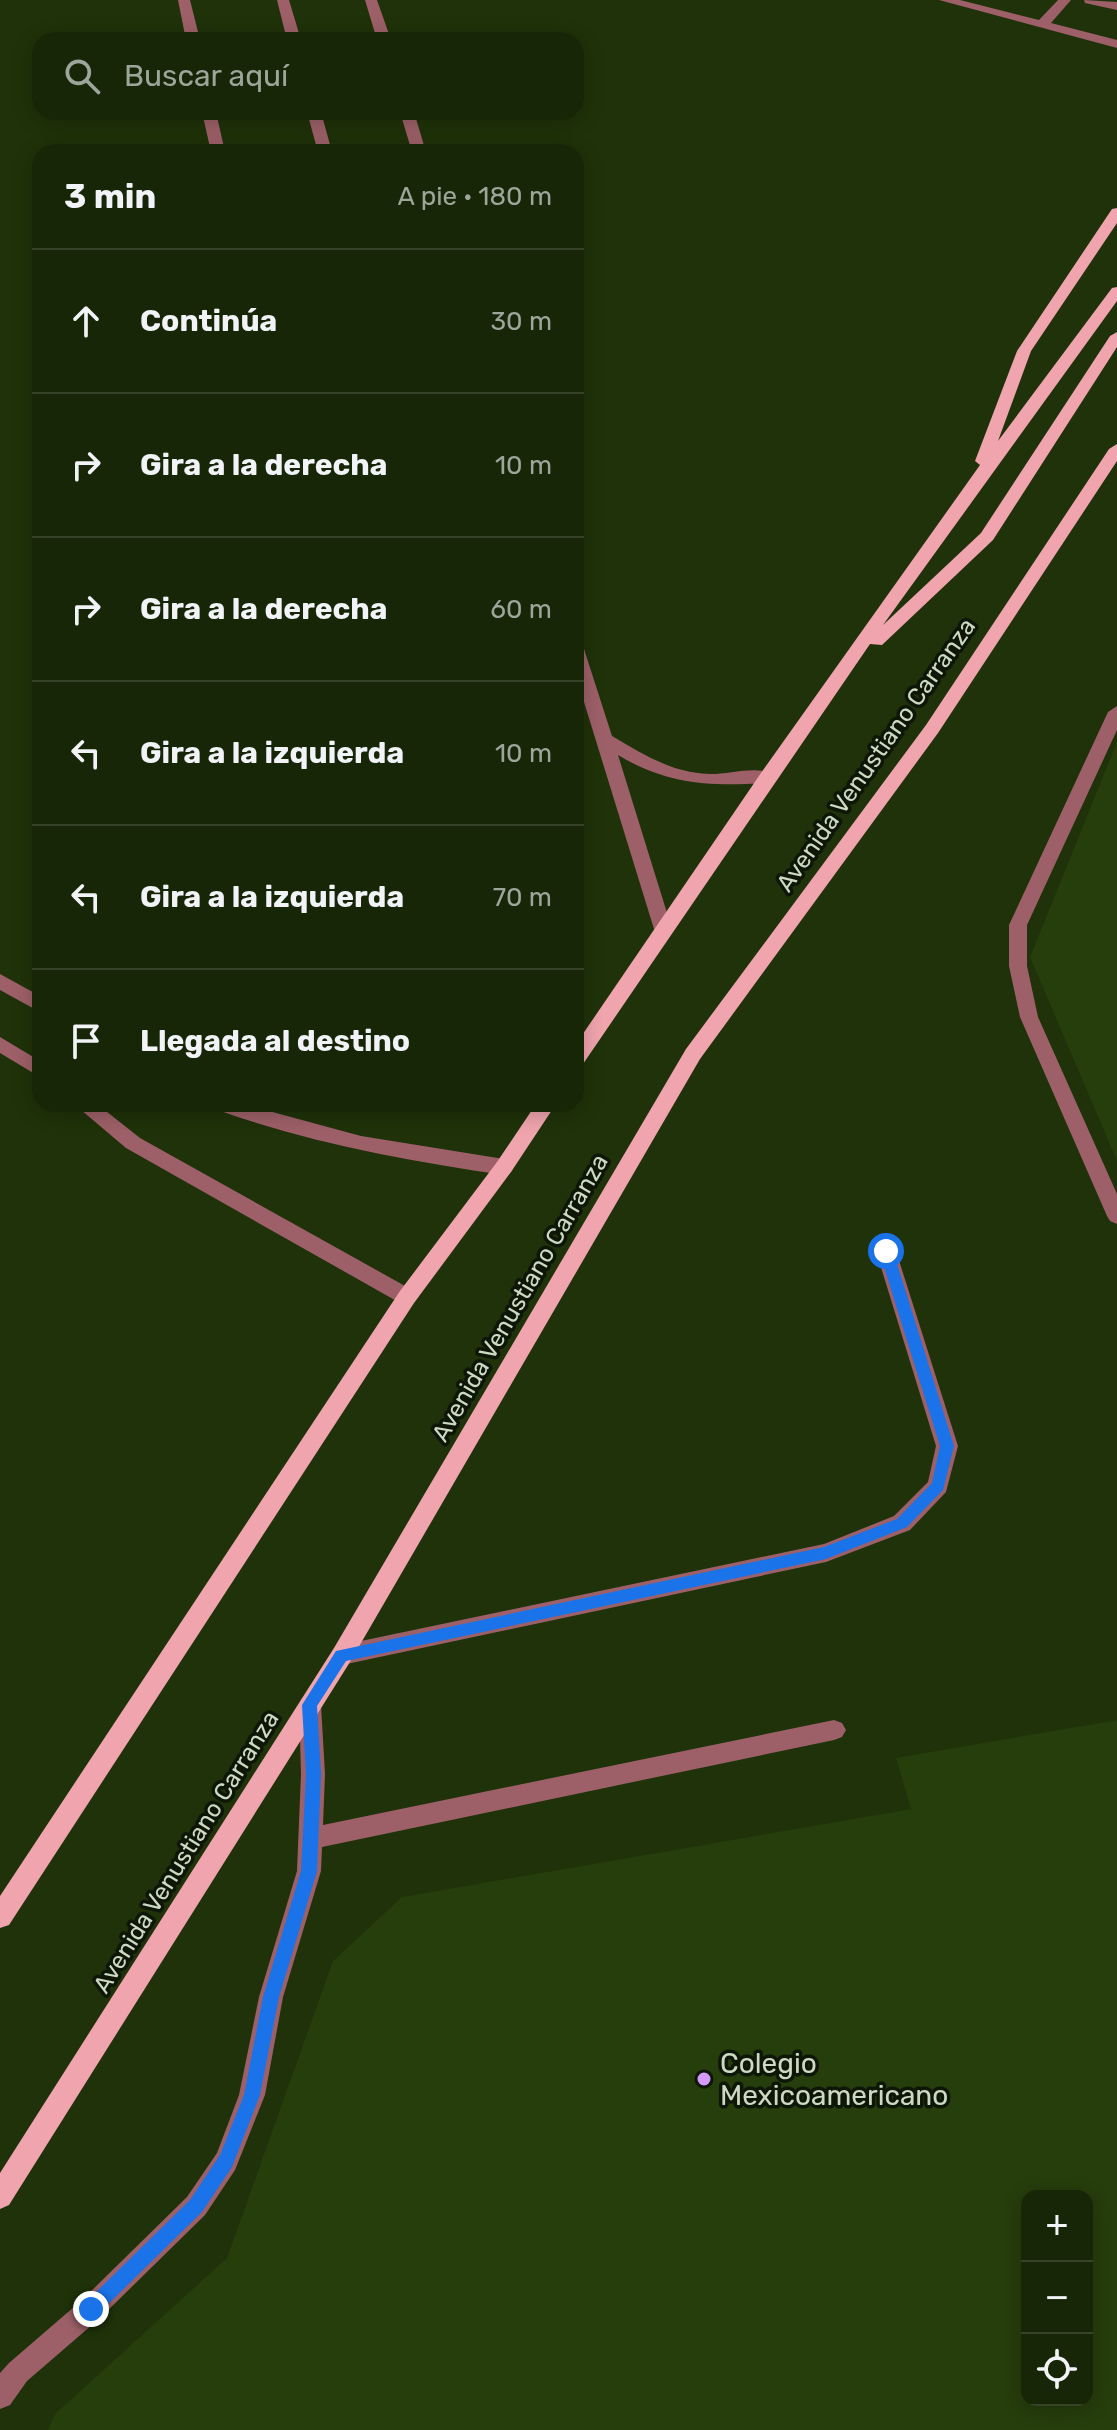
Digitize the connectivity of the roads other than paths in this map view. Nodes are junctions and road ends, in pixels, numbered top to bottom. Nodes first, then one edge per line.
1 (184, 0) edge
2 (283, 0) edge
3 (371, 0) edge
4 (945, 0) edge
5 (1065, 0) edge
6 (1090, 0) edge
7 (1117, 6) edge
8 (1042, 25) junction
9 (191, 32) edge
10 (292, 32) edge
11 (381, 32) edge
12 (1117, 44) edge
13 (211, 120) edge
14 (316, 120) edge
15 (409, 120) edge
16 (216, 144) edge
17 (323, 144) edge
18 (417, 144) edge
19 (1117, 212) edge
20 (1117, 291) edge
21 (1117, 336) edge
22 (1117, 449) edge
23 (975, 483) junction
24 (845, 671) junction
25 (584, 675) edge
26 (1117, 712) edge
27 (604, 739) junction
28 (767, 777) junction
29 (663, 929) junction
30 (0, 981) edge
31 (32, 1000) edge
32 (0, 1044) edge
33 (584, 1047) edge
34 (32, 1065) edge
35 (94, 1112) edge
36 (243, 1112) edge
37 (541, 1112) edge
38 (504, 1167) junction
39 (1117, 1216) edge
40 (886, 1251) dead end
41 (407, 1297) junction
42 (342, 1655) junction
43 (310, 1705) junction
44 (834, 1730) dead end
45 (312, 1838) junction
46 (0, 1917) edge
47 (0, 2196) edge
48 (0, 2395) edge

1 - 9 street
2 - 10 street
3 - 11 street
4 - 8 street
5 - 8 street
6 - 7 street
8 - 12 street
13 - 16 street
14 - 17 street
15 - 18 street
19 - 23 main road
20 - 23 main road
21 - 24 main road
22 - 42 main road, Avenida Venustiano Carranza
23 - 24 main road
24 - 28 main road
25 - 27 street
26 - 39 street
27 - 28 street
27 - 29 street
28 - 29 main road
29 - 33 main road
30 - 31 street
32 - 34 street
35 - 41 street
36 - 38 street
37 - 38 main road
38 - 41 main road
40 - 42 street
41 - 46 main road
42 - 43 main road, Avenida Venustiano Carranza
43 - 45 street
43 - 47 main road, Avenida Venustiano Carranza
44 - 45 street
45 - 48 street

